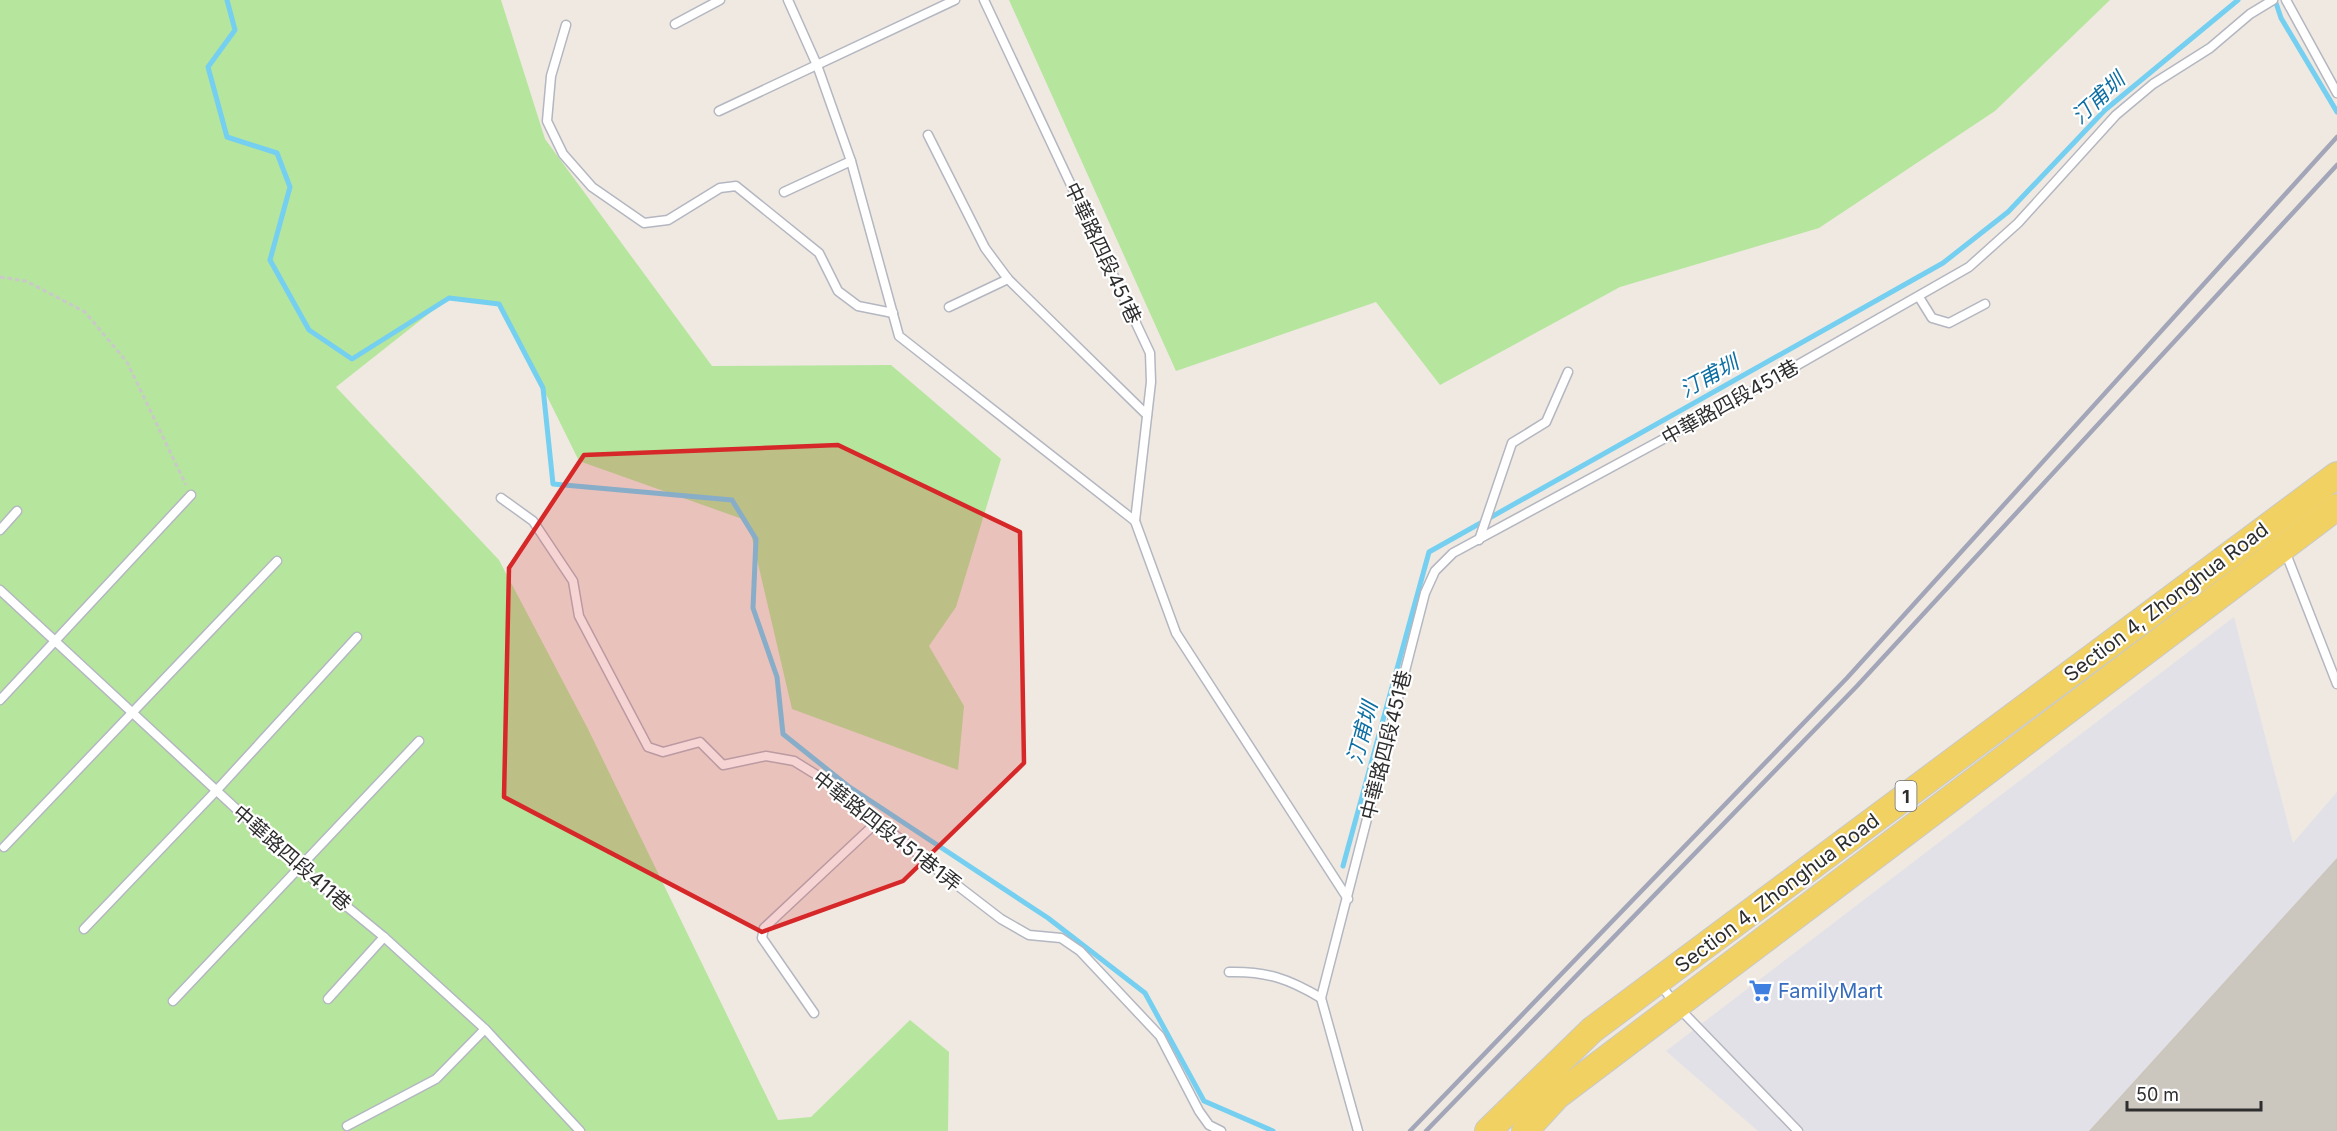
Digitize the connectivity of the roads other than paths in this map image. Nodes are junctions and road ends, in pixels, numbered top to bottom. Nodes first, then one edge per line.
1 (720, 0) edge
2 (788, 0) edge
3 (955, 0) edge
4 (984, 0) edge
5 (2273, 0) edge
6 (2286, 0) edge
7 (675, 24) dead end
8 (566, 25) dead end
9 (817, 64) junction
10 (2337, 93) edge
11 (719, 111) dead end
12 (928, 135) dead end
13 (851, 161) junction
14 (784, 192) dead end
15 (1008, 279) junction
16 (1919, 297) junction
17 (1985, 304) dead end
18 (949, 307) dead end
19 (893, 313) junction
20 (1568, 372) dead end
21 (1147, 415) junction
22 (2337, 475) edge
23 (191, 495) road end
24 (501, 498) dead end
25 (2337, 507) edge
26 (17, 511) dead end
27 (1135, 521) junction
28 (0, 530) edge
29 (1479, 540) junction
30 (2284, 548) junction
31 (277, 561) dead end
32 (0, 590) edge
33 (357, 637) dead end
34 (56, 640) junction
35 (2337, 684) edge
36 (0, 700) edge
37 (133, 713) junction
38 (419, 741) dead end
39 (216, 791) junction
40 (878, 821) junction
41 (4, 847) dead end
42 (300, 868) junction
43 (1348, 899) junction
44 (84, 929) dead end
45 (384, 937) junction
46 (1229, 972) dead end
47 (1658, 981) junction
48 (1322, 998) junction
49 (328, 999) dead end
50 (173, 1001) dead end
51 (1676, 1005) junction
52 (814, 1013) dead end
53 (485, 1029) junction
54 (347, 1126) dead end
55 (580, 1131) edge
56 (1221, 1131) edge
57 (1358, 1131) edge
58 (1488, 1131) edge
59 (1525, 1131) edge
60 (1798, 1131) edge

1 - 7 lane
2 - 9 lane
3 - 9 lane
4 - 21 lane, 中華路四段451巷
5 - 16 lane, 中華路四段451巷
6 - 10 lane
8 - 19 lane
9 - 11 lane
9 - 13 lane
12 - 15 lane
13 - 14 lane
13 - 19 lane
15 - 18 lane
15 - 21 lane
16 - 17 lane
16 - 29 lane, 中華路四段451巷
19 - 27 lane
20 - 29 lane
21 - 27 lane, 中華路四段451巷
22 - 47 main road, Section 4, Zhonghua Road / 1
23 - 34 lane
24 - 40 lane, 中華路四段451巷1弄
25 - 30 main road, Section 4, Zhonghua Road / 1
26 - 28 lane
27 - 43 lane, 中華路四段451巷
29 - 43 lane, 中華路四段451巷
30 - 35 lane
30 - 51 main road, Section 4, Zhonghua Road / 1
31 - 37 lane
32 - 34 lane, 中華路四段411巷
33 - 39 lane
34 - 36 lane
34 - 37 lane, 中華路四段411巷
37 - 39 lane, 中華路四段411巷
37 - 41 lane
38 - 42 lane
39 - 42 lane, 中華路四段411巷
39 - 44 lane
40 - 52 lane
40 - 56 lane, 中華路四段451巷1弄
42 - 45 lane, 中華路四段411巷
42 - 50 lane
43 - 48 lane, 中華路四段451巷
45 - 49 lane
45 - 53 lane, 中華路四段411巷
46 - 48 lane
47 - 51 lane
47 - 58 main road, Section 4, Zhonghua Road / 1
48 - 57 lane, 中華路四段451巷
51 - 59 main road, Section 4, Zhonghua Road / 1
51 - 60 lane
53 - 54 lane
53 - 55 lane, 中華路四段411巷

